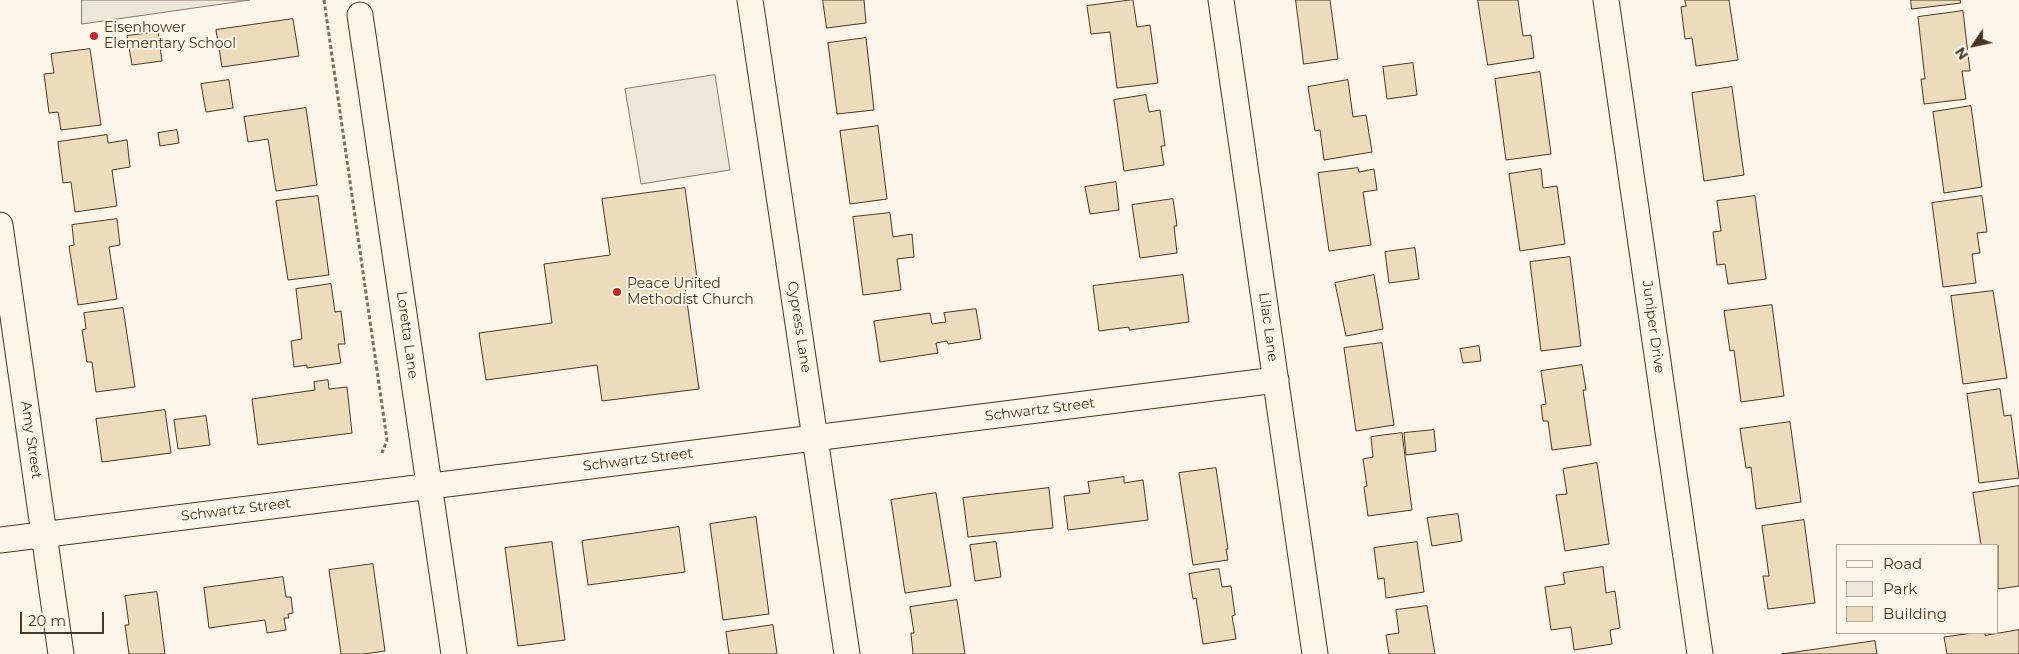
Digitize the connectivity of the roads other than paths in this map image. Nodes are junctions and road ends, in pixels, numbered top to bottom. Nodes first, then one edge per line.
1 (750, 0) edge
2 (1221, 0) edge
3 (1606, 0) edge
4 (360, 15) dead end
5 (0, 225) edge
6 (1276, 380) junction
7 (816, 438) junction
8 (430, 486) junction
9 (44, 534) junction
10 (0, 540) edge
11 (61, 654) edge
12 (454, 654) edge
13 (847, 654) edge
14 (1315, 654) edge
15 (1700, 654) edge

1 - 7 street, Cypress Lane
2 - 6 street, Lilac Lane
3 - 15 street, Juniper Drive
4 - 8 street, Loretta Lane
5 - 9 street, Amy Street
6 - 7 street, Schwartz Street
6 - 14 street, Lilac Lane
7 - 8 street, Schwartz Street
7 - 13 street, Cypress Lane
8 - 9 street, Schwartz Street
8 - 12 street, Loretta Lane
9 - 10 street, Schwartz Street
9 - 11 street, Amy Street

